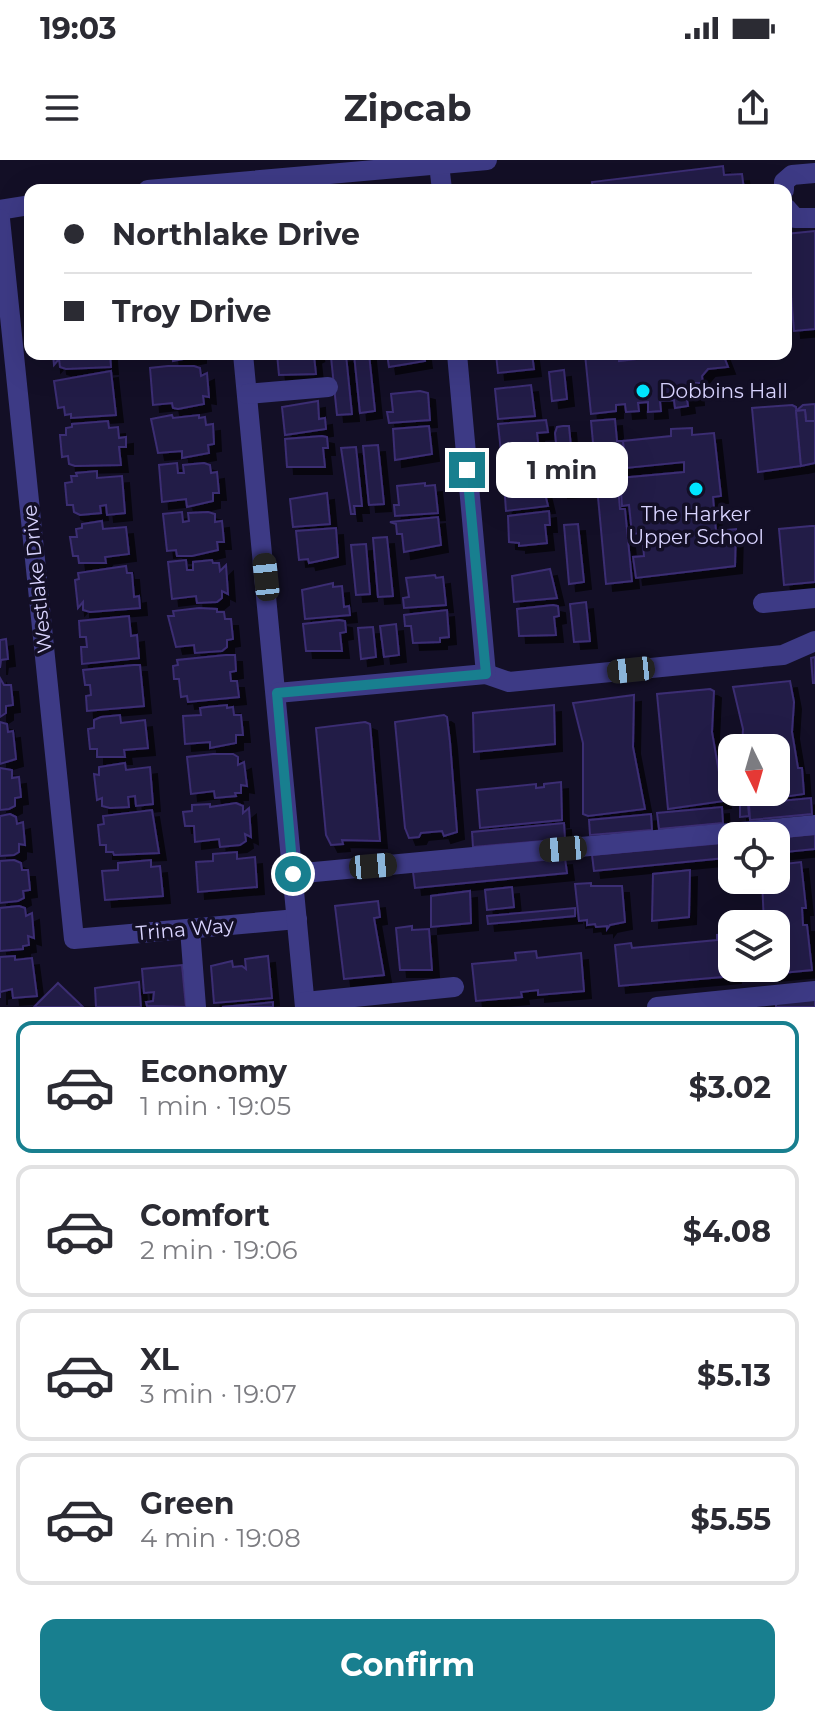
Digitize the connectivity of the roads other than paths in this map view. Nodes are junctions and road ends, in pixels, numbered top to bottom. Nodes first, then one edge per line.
1 (487, 160) edge
2 (439, 164) junction
3 (815, 173) edge
4 (237, 184) edge
5 (441, 184) edge
6 (784, 184) edge
7 (24, 206) edge
8 (0, 210) edge
9 (792, 215) edge
10 (815, 218) edge
11 (0, 219) edge
12 (244, 360) edge
13 (458, 360) edge
14 (328, 387) dead end
15 (247, 394) junction
16 (815, 598) edge
17 (763, 603) dead end
18 (815, 641) edge
19 (486, 674) junction
20 (277, 693) junction
21 (815, 825) edge
22 (293, 874) junction
23 (297, 919) junction
24 (190, 929) junction
25 (74, 939) joint
26 (454, 987) dead end
27 (815, 991) edge
28 (715, 1004) edge
29 (305, 1005) edge
30 (196, 1007) edge
31 (657, 1007) edge

1 - 2 street
2 - 4 street
2 - 5 street
3 - 6 street
7 - 8 street
9 - 10 street
11 - 25 street, Westlake Drive
12 - 15 street
13 - 19 street
14 - 15 street
15 - 20 street
16 - 17 street
18 - 19 street
19 - 20 street
20 - 22 street
21 - 22 street
22 - 23 street
23 - 24 street, Trina Way
23 - 29 street
24 - 25 street, Trina Way
24 - 30 street
26 - 29 street
27 - 28 street
28 - 31 street

